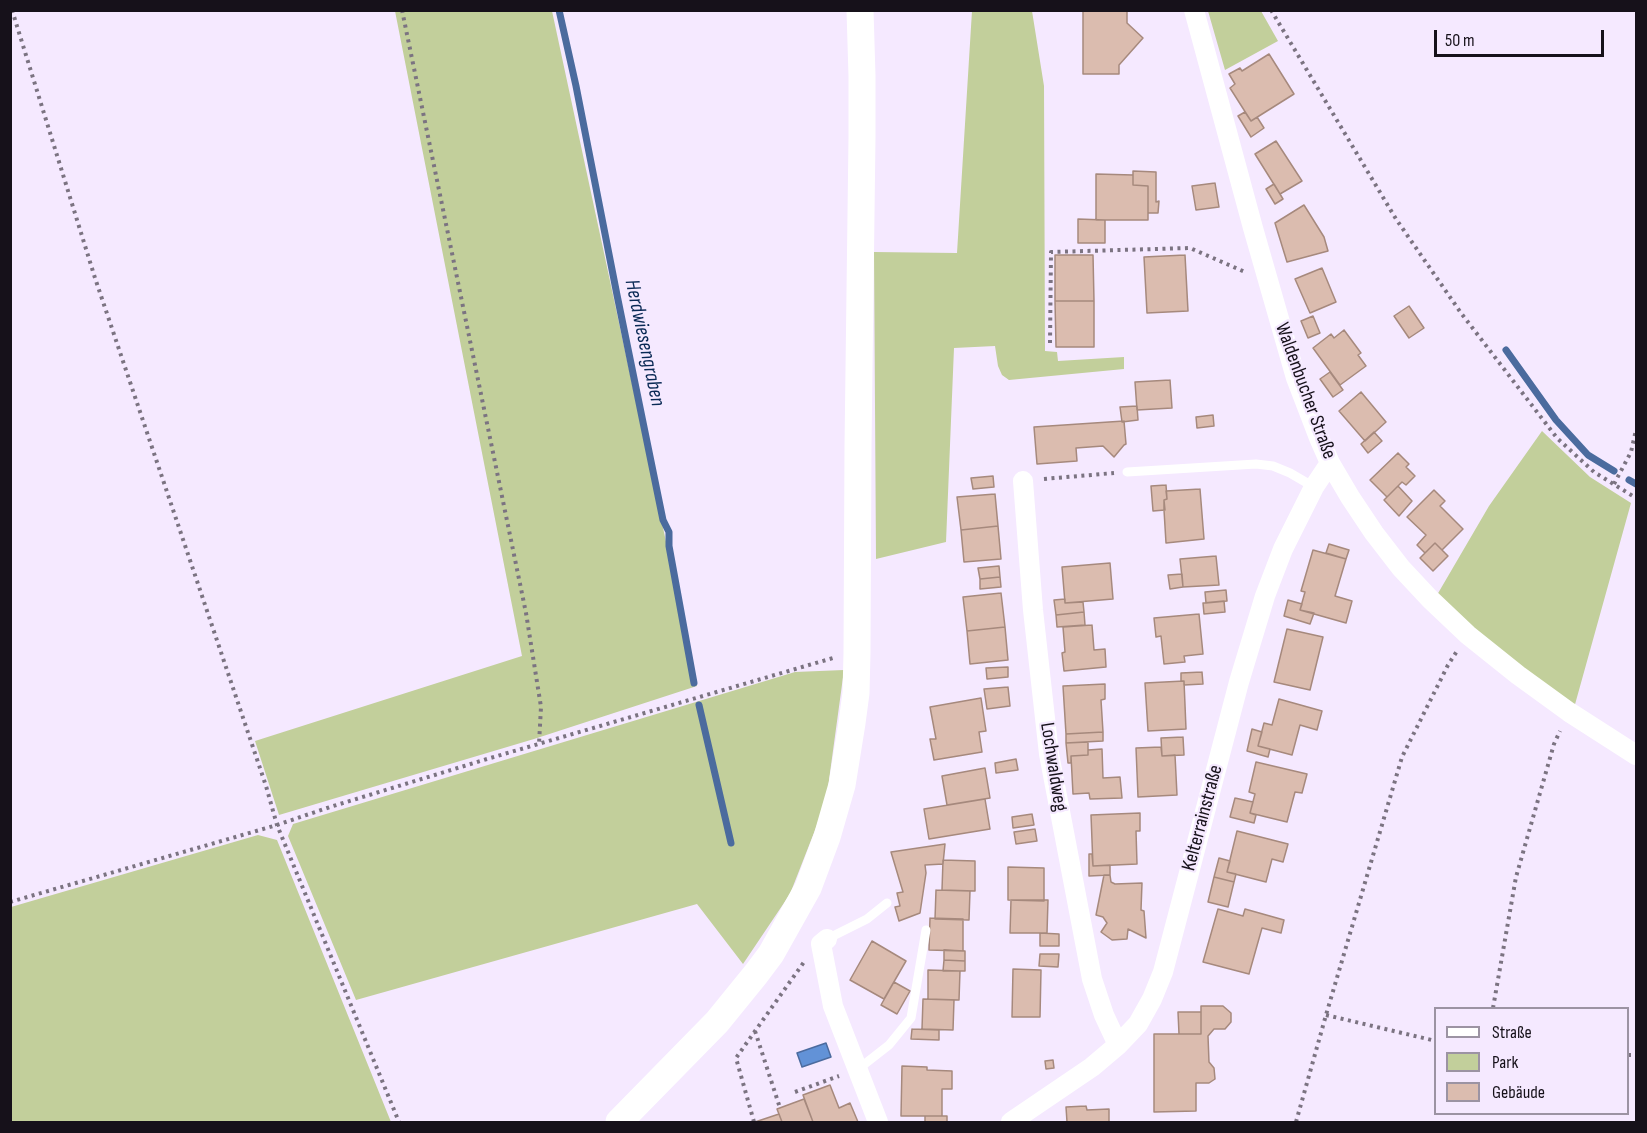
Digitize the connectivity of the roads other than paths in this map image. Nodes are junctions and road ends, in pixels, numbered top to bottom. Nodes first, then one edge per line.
1 (860, 10) edge
2 (1194, 10) edge
3 (1330, 463) junction
4 (1127, 472) road end
5 (1023, 481) dead end
6 (1314, 487) junction
7 (1636, 755) edge
8 (887, 903) dead end
9 (926, 930) dead end
10 (824, 942) joint
11 (1118, 1045) junction
12 (857, 1070) junction
13 (619, 1122) edge
14 (878, 1122) edge
15 (1011, 1122) edge

1 - 13 main road
2 - 3 street, Waldenbucher Straße
3 - 6 street, Kelterrainstraße
3 - 7 street, Waldenbucher Straße
4 - 6 lane
5 - 11 street, Lochwaldweg
6 - 11 street, Kelterrainstraße
8 - 10 lane
9 - 12 lane
10 - 12 street
11 - 15 street, Kelterrainstraße
12 - 14 street

